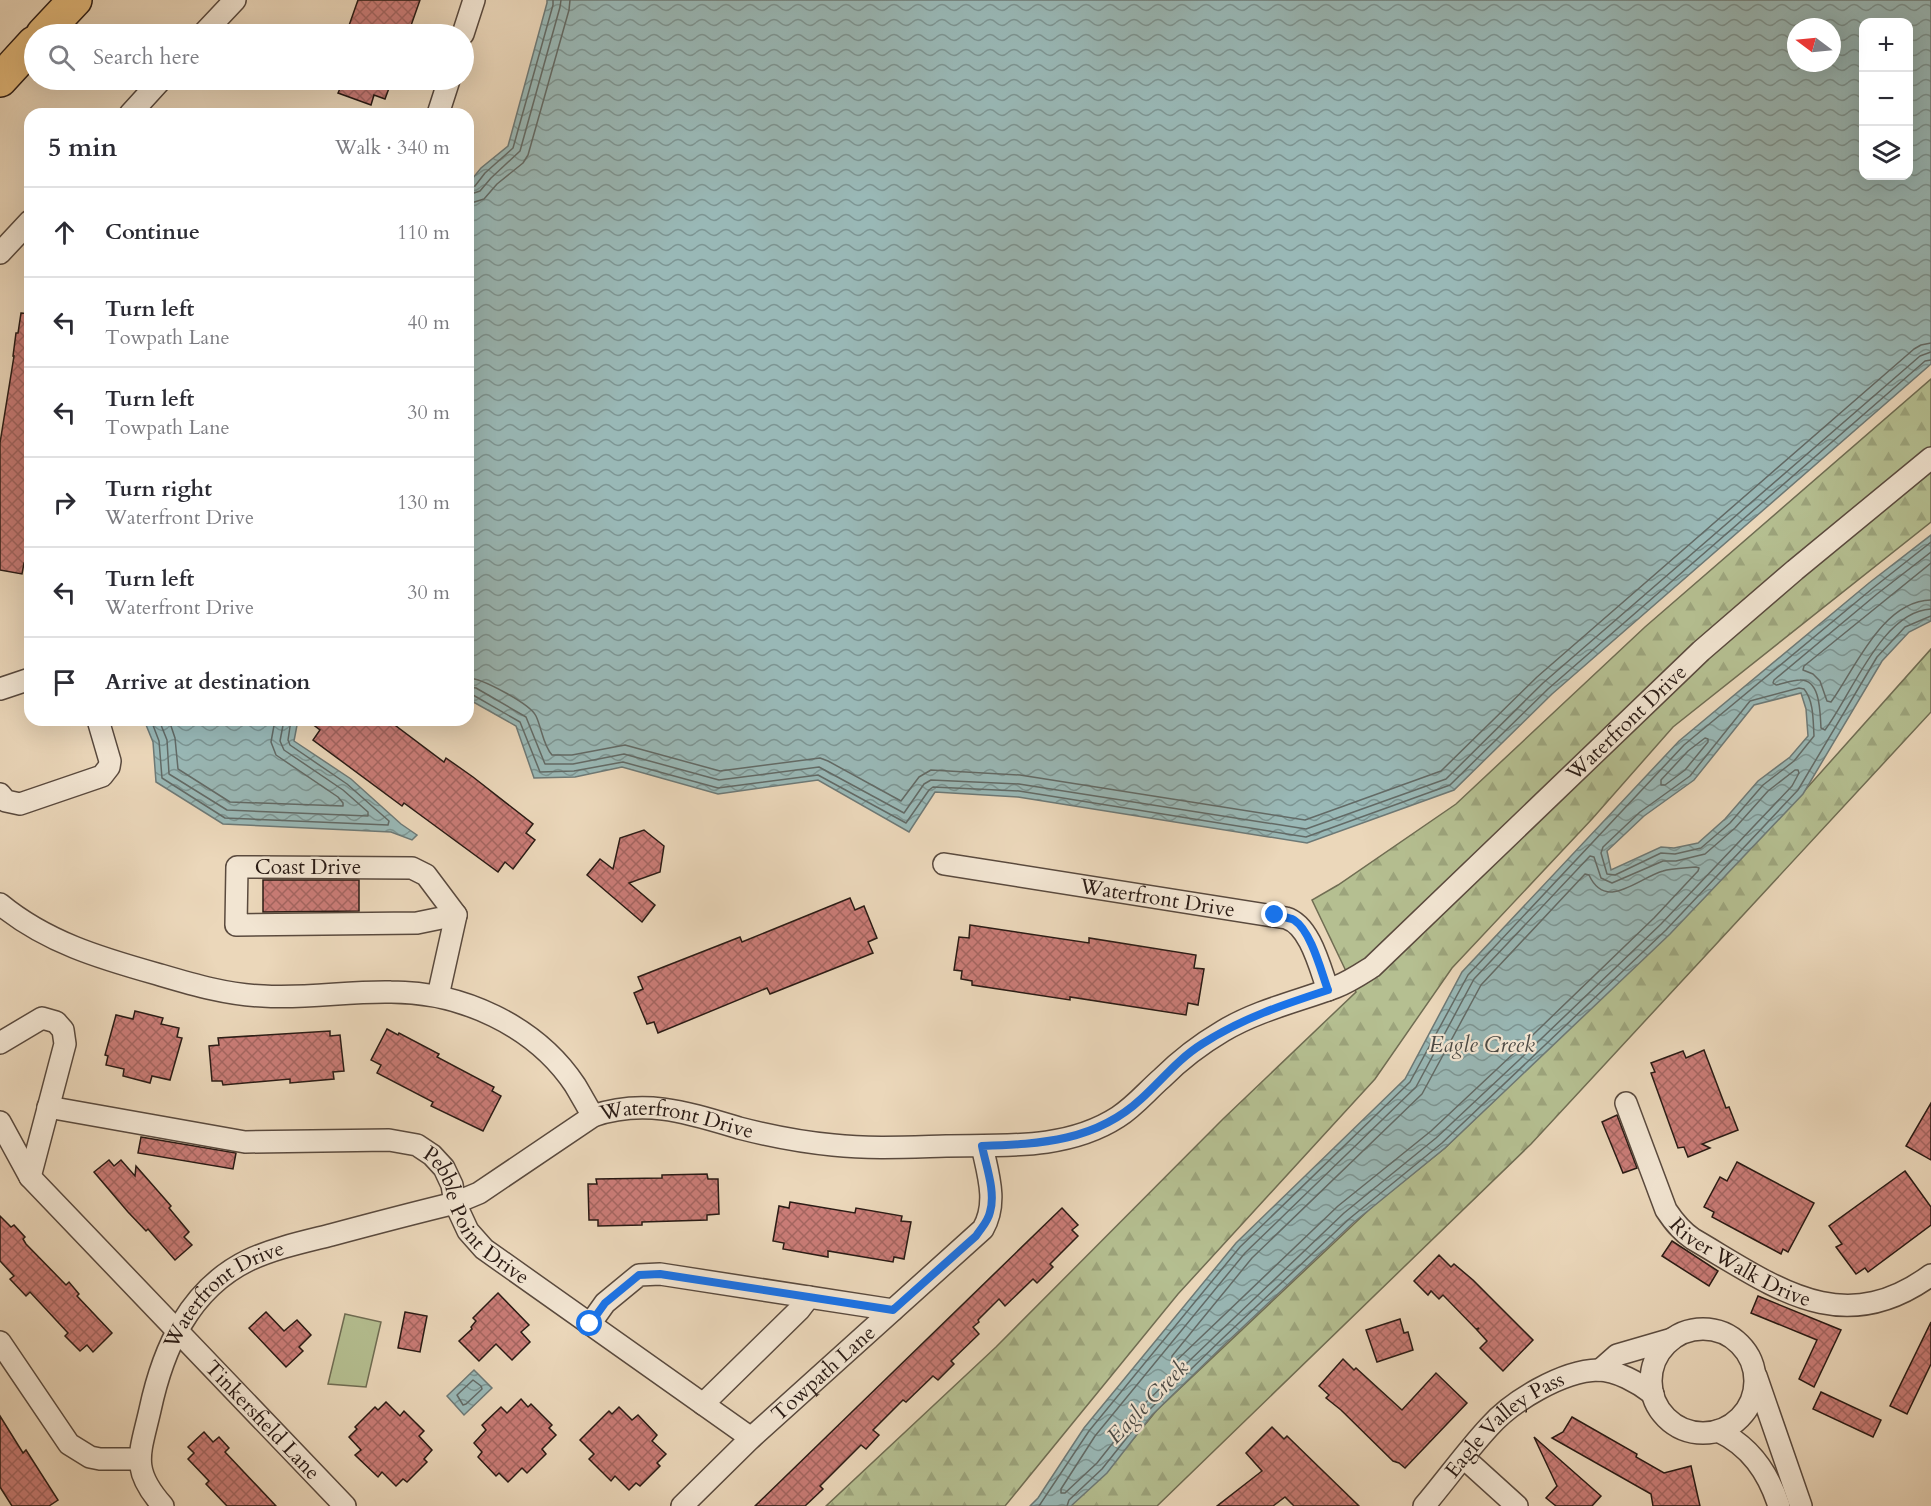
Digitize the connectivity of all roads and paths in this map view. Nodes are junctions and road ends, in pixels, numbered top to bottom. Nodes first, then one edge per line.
1 (75, 0) edge
2 (235, 0) edge
3 (474, 0) edge
4 (52, 24) edge
5 (212, 24) edge
6 (466, 24) edge
7 (24, 54) edge
8 (0, 80) edge
9 (153, 90) edge
10 (446, 90) edge
11 (136, 108) edge
12 (440, 108) edge
13 (24, 227) edge
14 (0, 253) edge
15 (1931, 458) edge
16 (24, 681) edge
17 (0, 689) edge
18 (100, 726) edge
19 (0, 794) edge
20 (944, 864) dead end
21 (0, 904) edge
22 (456, 915) junction
23 (1328, 990) junction
24 (438, 996) junction
25 (0, 1043) edge
26 (1626, 1103) dead end
27 (48, 1107) junction
28 (593, 1116) junction
29 (0, 1122) edge
30 (982, 1146) junction
31 (30, 1177) junction
32 (455, 1203) junction
33 (1931, 1275) edge
34 (809, 1297) junction
35 (893, 1310) junction
36 (590, 1324) junction
37 (176, 1330) junction
38 (1672, 1339) junction
39 (0, 1342) edge
40 (1753, 1367) junction
41 (1600, 1370) junction
42 (1653, 1394) junction
43 (703, 1404) junction
44 (1718, 1431) junction
45 (751, 1438) junction
46 (1464, 1458) junction
47 (140, 1459) junction
48 (163, 1506) edge
49 (345, 1506) edge
50 (682, 1506) edge
51 (1424, 1506) edge
52 (1517, 1506) edge
53 (1779, 1506) edge
54 (1801, 1506) edge

1 - 4 highway
2 - 5 street
3 - 6 street
7 - 8 highway
9 - 11 street
10 - 12 street
13 - 14 street
15 - 23 street, Waterfront Drive
16 - 17 street
18 - 19 street
20 - 23 street, Waterfront Drive
21 - 24 street
22 - 22 street, Coast Drive
22 - 24 street
23 - 30 street, Waterfront Drive
24 - 28 street
25 - 27 street
26 - 33 street, River Walk Drive
27 - 31 street
27 - 32 street, Pebble Point Drive
28 - 30 street, Waterfront Drive
28 - 32 street, Waterfront Drive
29 - 31 street
30 - 35 street, Towpath Lane
31 - 37 street, Tinkersfield Lane
32 - 36 street, Pebble Point Drive
32 - 37 street, Waterfront Drive
34 - 35 street
34 - 36 street
34 - 43 street
35 - 45 street, Towpath Lane
36 - 43 street, Pebble Point Drive
37 - 47 street, Waterfront Drive
37 - 49 street, Tinkersfield Lane
38 - 40 street, Eagle Valley Pass
38 - 41 street, Eagle Valley Pass
38 - 42 street
39 - 47 street
40 - 44 street
40 - 54 street, Eagle Valley Pass
41 - 42 street
41 - 46 street, Eagle Valley Pass
42 - 44 street
43 - 45 street, Pebble Point Drive
44 - 53 street
45 - 50 street, Towpath Lane
46 - 51 street, Eagle Valley Pass
46 - 52 street
47 - 48 street

